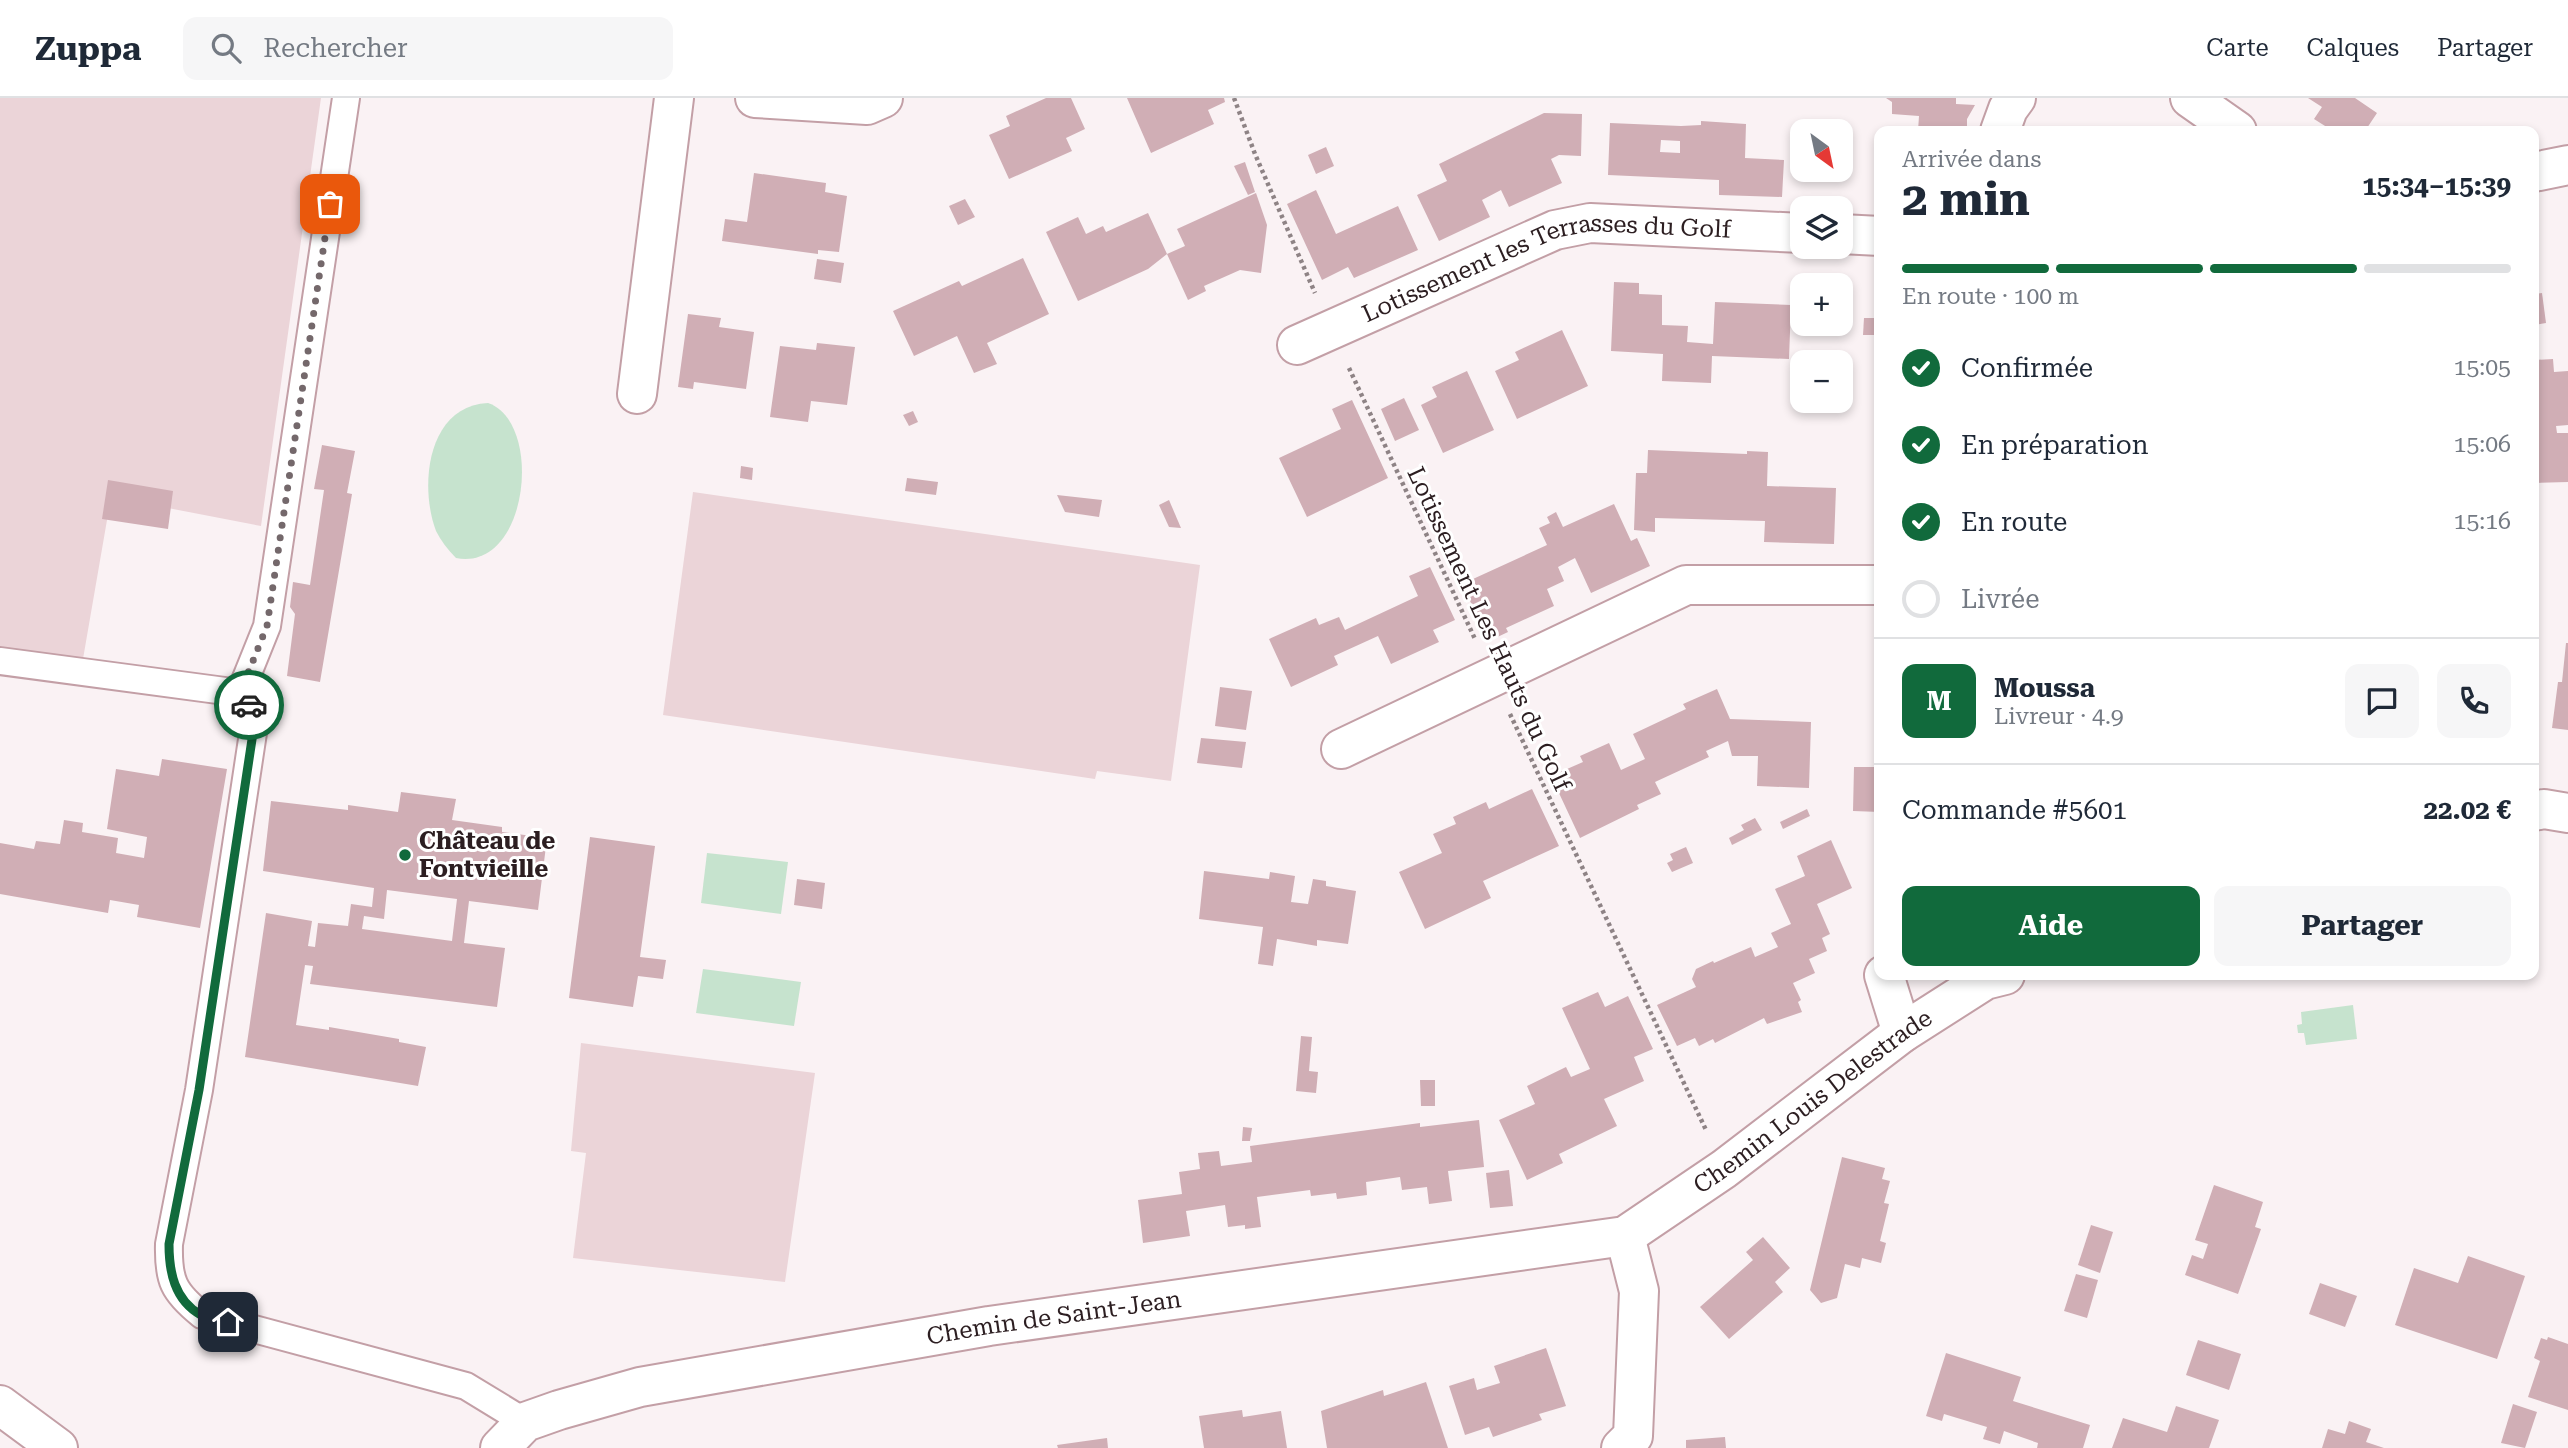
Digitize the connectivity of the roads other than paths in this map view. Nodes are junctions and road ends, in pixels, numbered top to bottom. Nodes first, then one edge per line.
1 (346, 98) edge
2 (674, 98) edge
3 (755, 98) edge
4 (883, 98) edge
5 (2016, 98) edge
6 (2190, 98) edge
7 (2002, 126) edge
8 (2230, 126) edge
9 (2568, 165) edge
10 (2539, 171) edge
11 (1790, 232) edge
12 (1853, 235) edge
13 (1874, 236) edge
14 (1314, 337) road end
15 (637, 394) dead end
16 (1874, 585) edge
17 (0, 661) edge
18 (240, 693) junction
19 (1341, 749) dead end
20 (2539, 810) edge
21 (2568, 813) edge
22 (1886, 980) edge
23 (1985, 980) edge
24 (1902, 1033) junction
25 (1625, 1236) junction
26 (0, 1405) edge
27 (512, 1435) edge
28 (58, 1448) edge
29 (1621, 1448) edge

1 - 18 lane
2 - 15 street
3 - 4 street
5 - 7 street
6 - 8 street
9 - 10 street
11 - 14 street, Lotissement les Terrasses du Golf
12 - 13 street
16 - 19 street
17 - 18 lane
18 - 27 lane
20 - 21 street
22 - 24 street
23 - 24 street, Chemin Louis Delestrade
24 - 25 street, Chemin Louis Delestrade
25 - 27 street, Chemin de Saint-Jean
25 - 29 street
26 - 28 street

